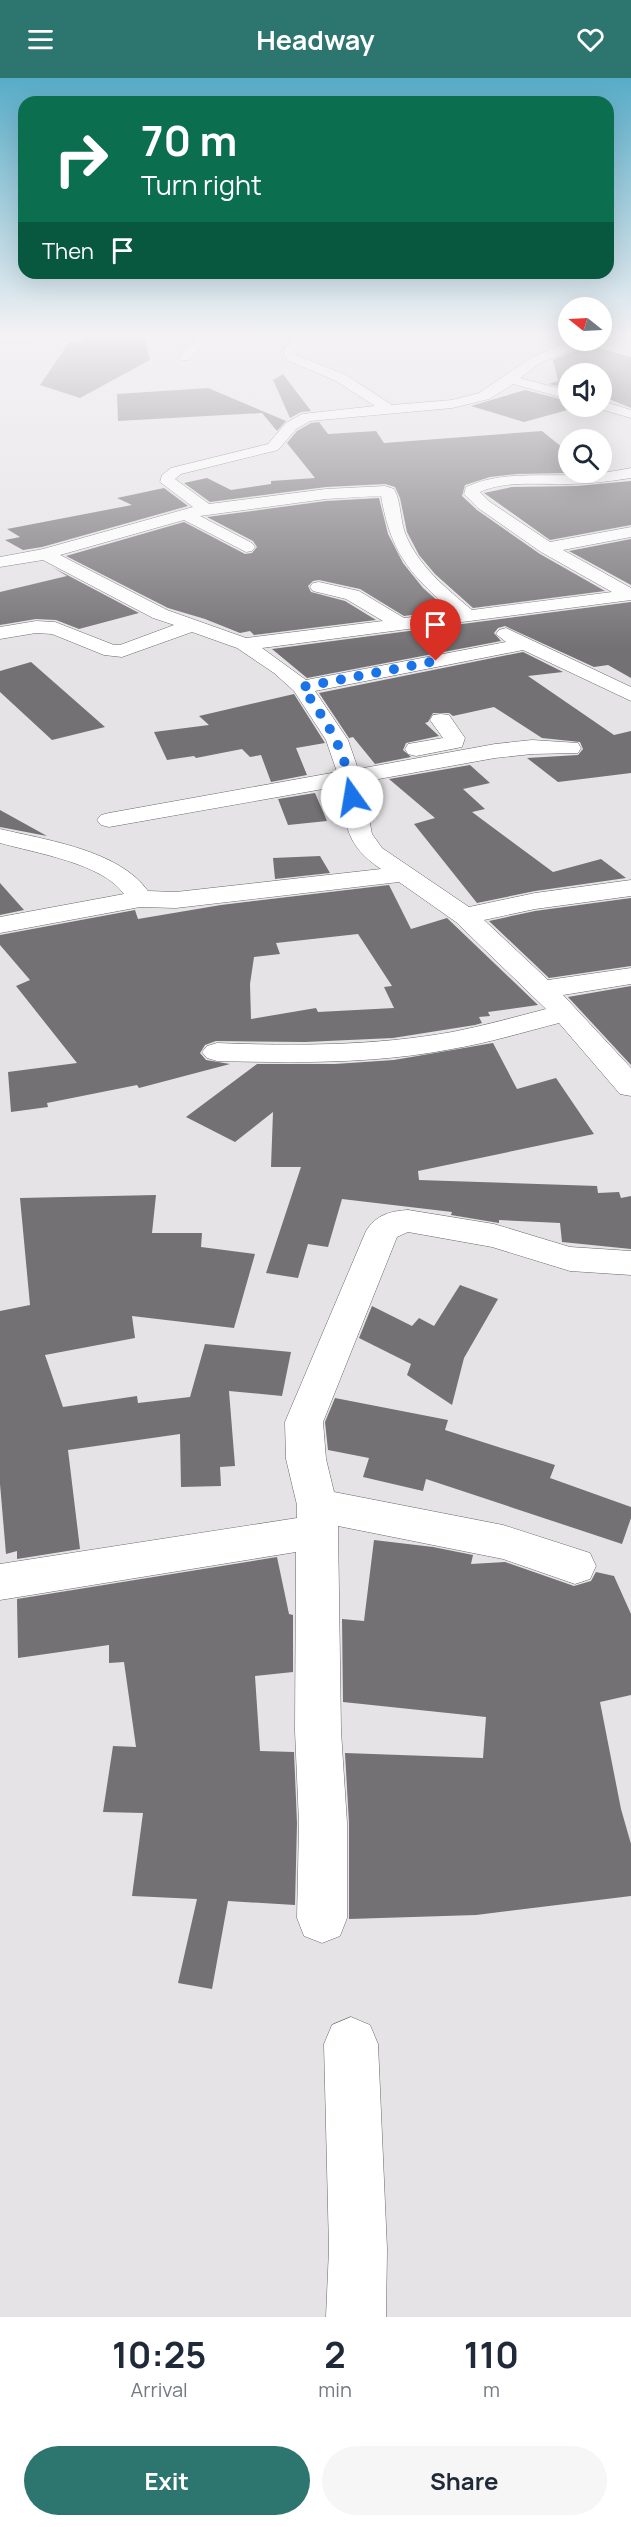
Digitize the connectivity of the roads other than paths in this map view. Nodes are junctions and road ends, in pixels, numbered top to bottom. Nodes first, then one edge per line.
1 (279, 439) edge
2 (631, 473) edge
3 (206, 509) junction
4 (186, 515) junction
5 (631, 532) edge
6 (246, 547) dead end
7 (547, 548) junction
8 (45, 554) junction
9 (0, 562) edge
10 (319, 587) dead end
11 (631, 595) edge
12 (468, 616) junction
13 (400, 624) junction
14 (193, 625) junction
15 (0, 633) edge
16 (244, 644) junction
17 (524, 644) junction
18 (302, 687) junction
19 (631, 695) edge
20 (441, 720) dead end
21 (570, 748) dead end
22 (347, 770) junction
23 (109, 820) dead end
24 (0, 836) edge
25 (404, 874) junction
26 (631, 888) edge
27 (140, 899) junction
28 (465, 916) junction
29 (0, 925) edge
30 (631, 976) edge
31 (540, 990) junction
32 (566, 1013) junction
33 (217, 1052) dead end
34 (631, 1087) edge
35 (631, 1263) edge
36 (316, 1519) junction
37 (575, 1566) dead end
38 (0, 1582) edge
39 (322, 1918) dead end
40 (351, 2044) dead end
41 (356, 2317) edge

1 - 3 street
2 - 7 street
3 - 4 street
3 - 12 street
4 - 6 street
4 - 8 street
5 - 7 street
7 - 11 street
8 - 9 street
8 - 14 street
10 - 13 street
11 - 12 street
12 - 13 street
12 - 17 street
13 - 16 street
14 - 15 street
14 - 16 street
16 - 18 street
17 - 18 street
17 - 19 street
18 - 22 street
20 - 22 street
21 - 22 street
22 - 23 street
22 - 25 street
24 - 27 street
25 - 27 street
25 - 28 street
26 - 28 street
27 - 29 street
28 - 31 street
30 - 31 street
31 - 32 street
32 - 33 street
32 - 34 street
35 - 36 street
36 - 37 street
36 - 38 street
36 - 39 street
40 - 41 street

